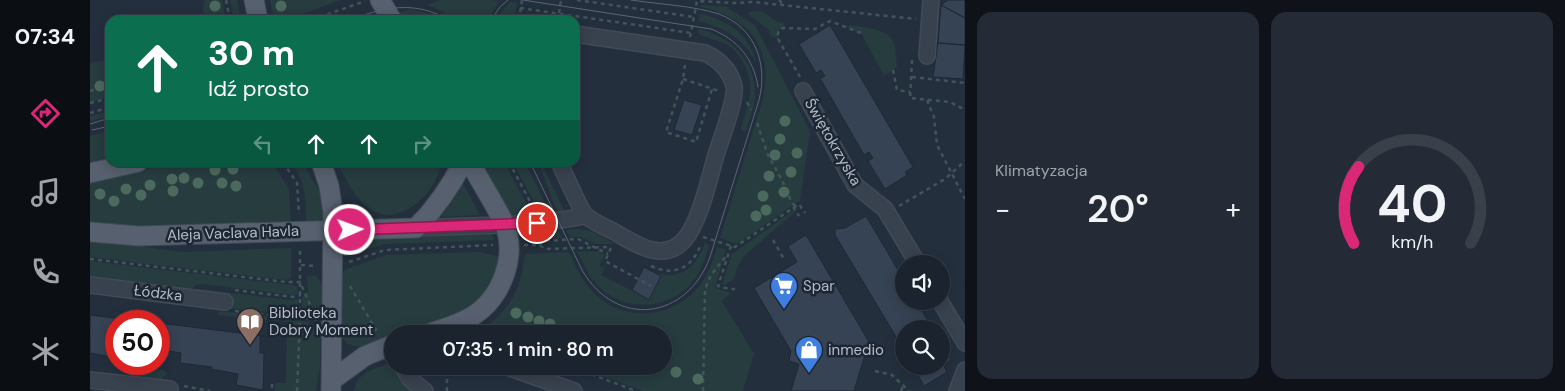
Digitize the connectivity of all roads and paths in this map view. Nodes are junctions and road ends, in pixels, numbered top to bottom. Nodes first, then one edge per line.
1 (226, 0) edge
2 (254, 0) edge
3 (366, 0) edge
4 (380, 0) edge
5 (522, 0) edge
6 (561, 0) edge
7 (577, 0) edge
8 (779, 0) edge
9 (931, 0) edge
10 (770, 2) edge
11 (786, 6) junction
12 (520, 8) junction
13 (559, 14) junction
14 (229, 15) edge
15 (257, 15) edge
16 (326, 15) edge
17 (389, 15) edge
18 (519, 15) edge
19 (566, 15) edge
20 (580, 17) edge
21 (694, 17) junction
22 (921, 19) dead end
23 (691, 33) junction
24 (861, 33) dead end
25 (580, 35) edge
26 (690, 37) dead end
27 (927, 56) dead end
28 (893, 70) dead end
29 (912, 77) dead end
30 (965, 83) edge
31 (105, 86) edge
32 (712, 89) junction
33 (90, 90) edge
34 (804, 91) joint
35 (911, 92) dead end
36 (734, 96) junction
37 (913, 98) dead end
38 (105, 100) edge
39 (927, 100) junction
40 (90, 104) edge
41 (105, 108) edge
42 (743, 109) dead end
43 (965, 110) edge
44 (90, 113) edge
45 (757, 123) dead end
46 (965, 161) edge
47 (116, 167) edge
48 (323, 167) edge
49 (460, 167) edge
50 (473, 167) edge
51 (512, 167) edge
52 (561, 167) edge
53 (90, 173) edge
54 (950, 173) junction
55 (965, 199) edge
56 (794, 207) junction
57 (805, 213) dead end
58 (887, 213) junction
59 (585, 216) junction
60 (800, 216) dead end
61 (537, 223) junction
62 (504, 224) junction
63 (416, 228) junction
64 (706, 228) dead end
65 (333, 230) junction
66 (90, 232) edge
67 (703, 238) junction
68 (773, 240) dead end
69 (510, 245) junction
70 (539, 245) junction
71 (730, 246) junction
72 (596, 247) junction
73 (608, 254) junction
74 (728, 254) junction
75 (913, 255) edge
76 (90, 259) edge
77 (784, 259) dead end
78 (644, 262) dead end
79 (301, 266) dead end
80 (332, 266) junction
81 (90, 285) edge
82 (349, 286) dead end
83 (652, 286) dead end
84 (735, 288) dead end
85 (225, 298) junction
86 (945, 310) edge
87 (300, 318) junction
88 (465, 325) edge
89 (384, 337) edge
90 (965, 343) edge
91 (384, 345) edge
92 (332, 346) junction
93 (365, 356) junction
94 (965, 370) edge
95 (876, 371) dead end
96 (408, 375) edge
97 (447, 375) edge
98 (530, 375) edge
99 (593, 375) edge
100 (90, 380) edge
101 (272, 384) dead end
102 (170, 385) edge
103 (332, 386) edge
104 (903, 386) junction
105 (208, 391) edge
106 (272, 391) edge
107 (297, 391) edge
108 (425, 391) edge
109 (447, 391) edge
110 (574, 391) edge
111 (636, 391) edge
112 (703, 391) edge
113 (901, 391) edge
114 (909, 391) edge
115 (957, 391) edge

1 - 14 path
2 - 15 main road
3 - 16 path
4 - 17 main road
5 - 12 path
6 - 13 path
7 - 21 path
8 - 11 path
9 - 27 street
10 - 11 path
10 - 21 path
11 - 22 path
12 - 13 path
12 - 18 path
13 - 19 path
20 - 23 path
21 - 23 path
23 - 26 path
24 - 34 path
25 - 36 street
28 - 35 path
29 - 30 path
31 - 33 path
32 - 32 path
32 - 36 path
34 - 58 street, Świętokrzyska
36 - 42 path
36 - 59 street
37 - 39 path
38 - 40 path
39 - 43 path
39 - 54 path
41 - 44 path
45 - 56 path
46 - 54 path
47 - 53 main road
48 - 65 main road
49 - 63 main road
50 - 62 main road
51 - 61 path
52 - 59 street
54 - 55 path
54 - 58 path
56 - 57 path
56 - 60 path
56 - 71 path
58 - 75 street, Świętokrzyska
59 - 61 street
61 - 62 street
61 - 70 path
62 - 63 street
62 - 69 main road
63 - 65 main road, Aleja Vaclava Havla
64 - 67 path
65 - 66 main road, Aleja Vaclava Havla
65 - 80 main road
67 - 71 path
67 - 78 path
68 - 77 path
69 - 70 path
69 - 80 path
69 - 88 main road
70 - 72 path
70 - 72 path
71 - 74 path
72 - 73 path
72 - 73 path
73 - 83 path
74 - 84 path
74 - 112 path
76 - 87 path
79 - 80 path
80 - 92 main road
81 - 85 street, Łódzka
82 - 89 path
85 - 87 path
85 - 87 path
86 - 90 street
87 - 107 path
91 - 93 main road
92 - 93 main road
92 - 103 main road
93 - 103 main road
94 - 115 street
95 - 104 path
96 - 108 street
97 - 109 path
98 - 110 street
99 - 111 path
100 - 102 street
101 - 106 path
102 - 105 path
104 - 113 path
104 - 114 path

